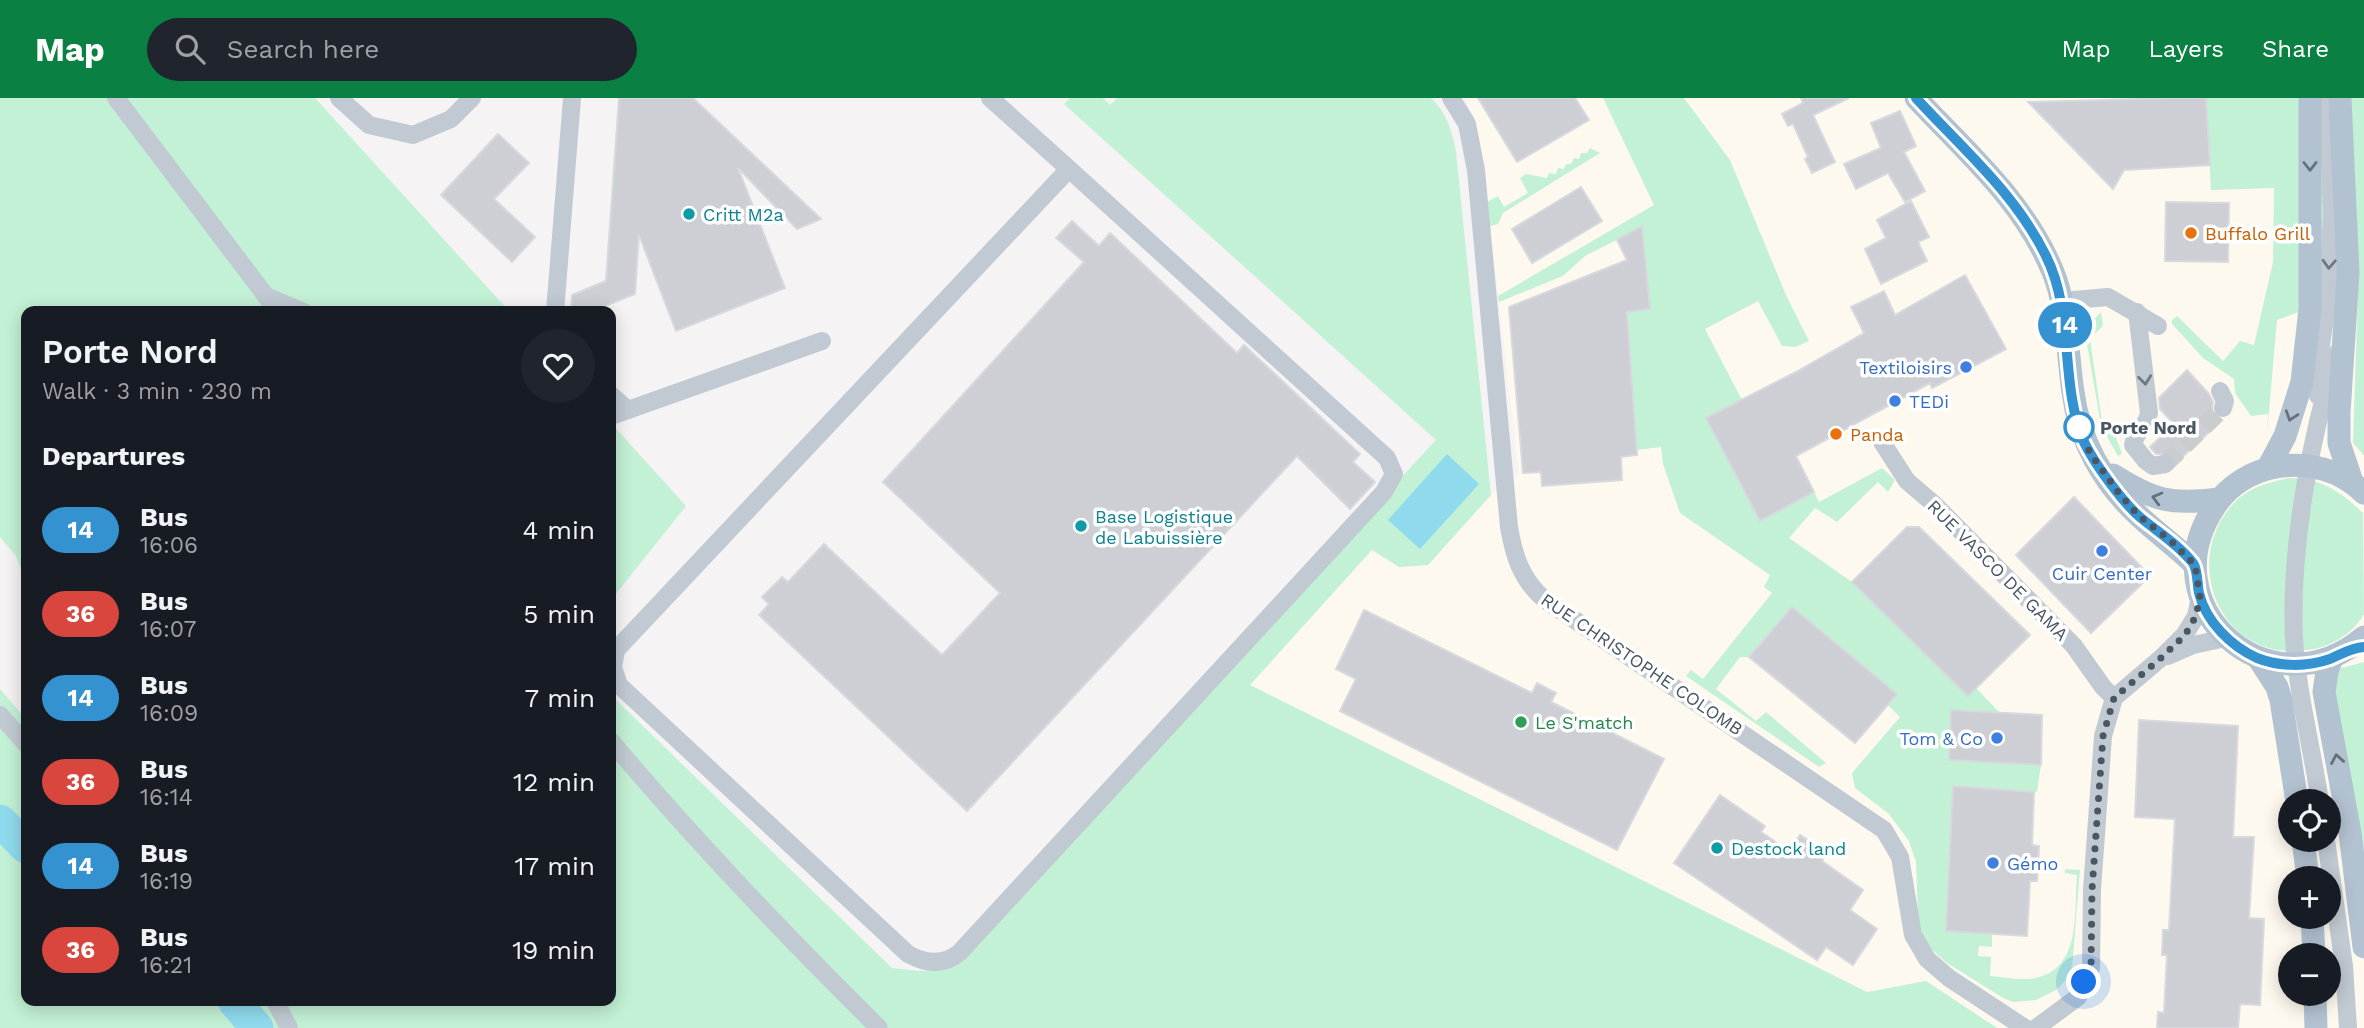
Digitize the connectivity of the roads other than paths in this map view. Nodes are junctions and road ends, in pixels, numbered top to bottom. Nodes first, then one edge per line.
1 (116, 98) edge
2 (339, 98) edge
3 (472, 98) edge
4 (572, 98) edge
5 (990, 98) edge
6 (1451, 98) edge
7 (1916, 98) edge
8 (2310, 98) edge
9 (2327, 98) edge
10 (2340, 98) edge
11 (1069, 169) junction
12 (266, 296) junction
13 (2062, 301) junction
14 (274, 306) edge
15 (290, 306) edge
16 (555, 306) edge
17 (2137, 312) junction
18 (2158, 326) dead end
19 (2344, 332) junction
20 (822, 341) dead end
21 (619, 413) edge
22 (2318, 417) junction
23 (1882, 442) dead end
24 (2165, 464) dead end
25 (2310, 467) junction
26 (2101, 468) junction
27 (2268, 468) junction
28 (2359, 488) edge
29 (2219, 499) junction
30 (2195, 565) junction
31 (2200, 597) junction
32 (2226, 638) junction
33 (2353, 647) edge
34 (616, 650) edge
35 (2161, 658) junction
36 (2259, 659) junction
37 (2297, 665) junction
38 (616, 676) edge
39 (2114, 698) junction
40 (0, 715) edge
41 (21, 738) edge
42 (616, 747) edge
43 (2295, 789) edge
44 (2318, 789) edge
45 (2328, 852) edge
46 (2364, 947) edge
47 (278, 1006) edge
48 (2315, 1006) edge
49 (289, 1028) edge
50 (879, 1028) edge
51 (2025, 1028) edge
52 (2036, 1028) edge
53 (2316, 1028) edge
54 (2348, 1028) edge

1 - 12 street
2 - 3 street
4 - 16 street
5 - 11 street
6 - 51 street, RUE CHRISTOPHE COLOMB
7 - 13 main road
8 -> 27 main road
9 -> 22 street
10 - 19 main road
11 - 34 street
11 - 38 street
12 - 14 street
12 - 15 street
13 - 17 street
13 - 26 main road
17 - 18 street
17 -> 24 street
19 - 22 street
19 - 28 main road
20 - 21 street
22 - 25 street
23 - 39 street, RUE VASCO DE GAMA
25 - 27 main road
25 - 28 main road
25 - 37 street
29 -> 26 main road
26 - 30 main road
27 - 29 main road
29 - 30 main road
30 - 31 main road
31 - 32 main road
31 - 35 street
32 - 35 street
32 - 36 main road
33 - 37 main road
46 -> 33 main road
35 - 39 street
36 - 37 main road
36 - 43 main road
37 - 44 street
39 - 52 street
40 - 41 street
42 - 50 street
45 - 54 street
47 - 49 street
48 - 53 main road

